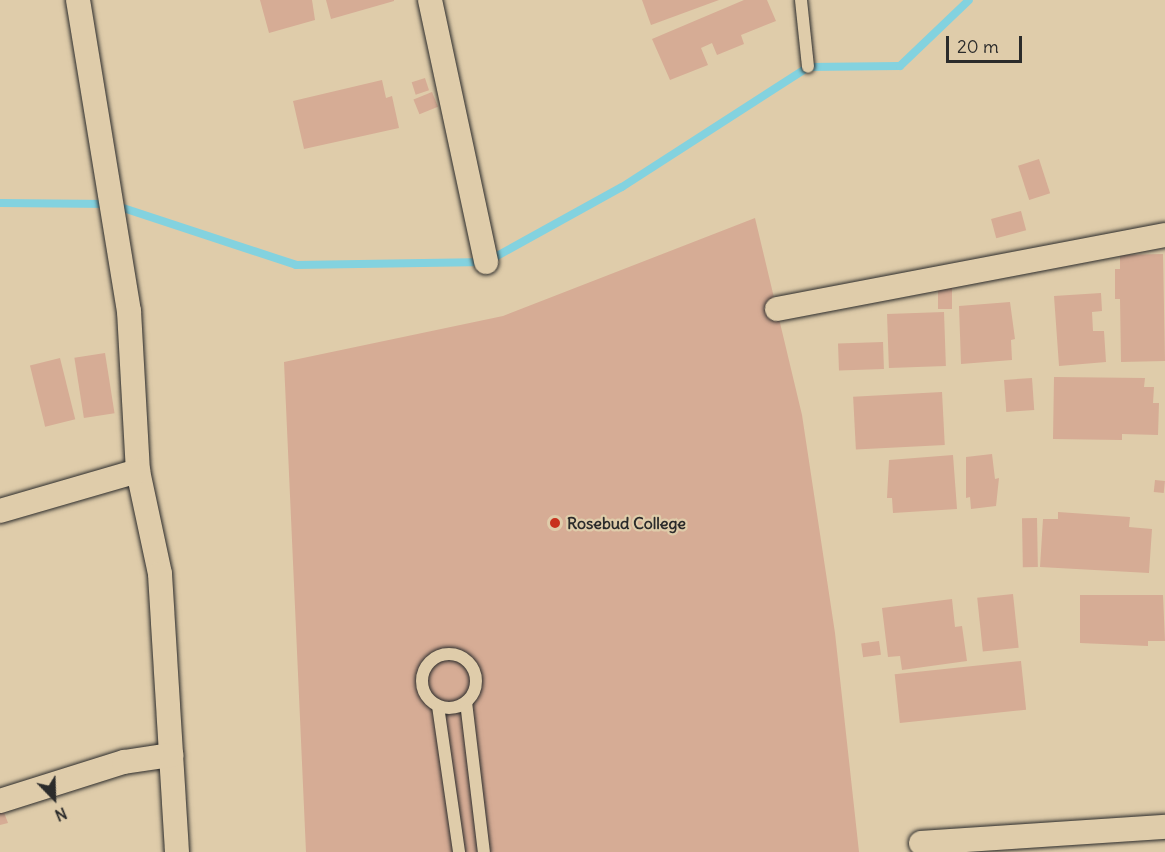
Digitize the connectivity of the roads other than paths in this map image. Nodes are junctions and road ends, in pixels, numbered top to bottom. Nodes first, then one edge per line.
1 (78, 0) edge
2 (430, 0) edge
3 (801, 0) edge
4 (808, 67) dead end
5 (1165, 235) edge
6 (486, 262) dead end
7 (777, 309) dead end
8 (138, 471) junction
9 (0, 511) edge
10 (466, 702) junction
11 (438, 706) junction
12 (171, 754) junction
13 (0, 801) edge
14 (1165, 826) edge
15 (921, 843) dead end
16 (177, 852) edge
17 (459, 852) edge
18 (484, 852) edge

1 - 8 street
2 - 6 street
3 - 4 lane
5 - 7 street
8 - 9 street
8 - 12 street
10 - 11 lane
10 - 11 lane
10 - 18 lane
11 - 17 lane
12 - 13 street
12 - 16 street
14 - 15 street

